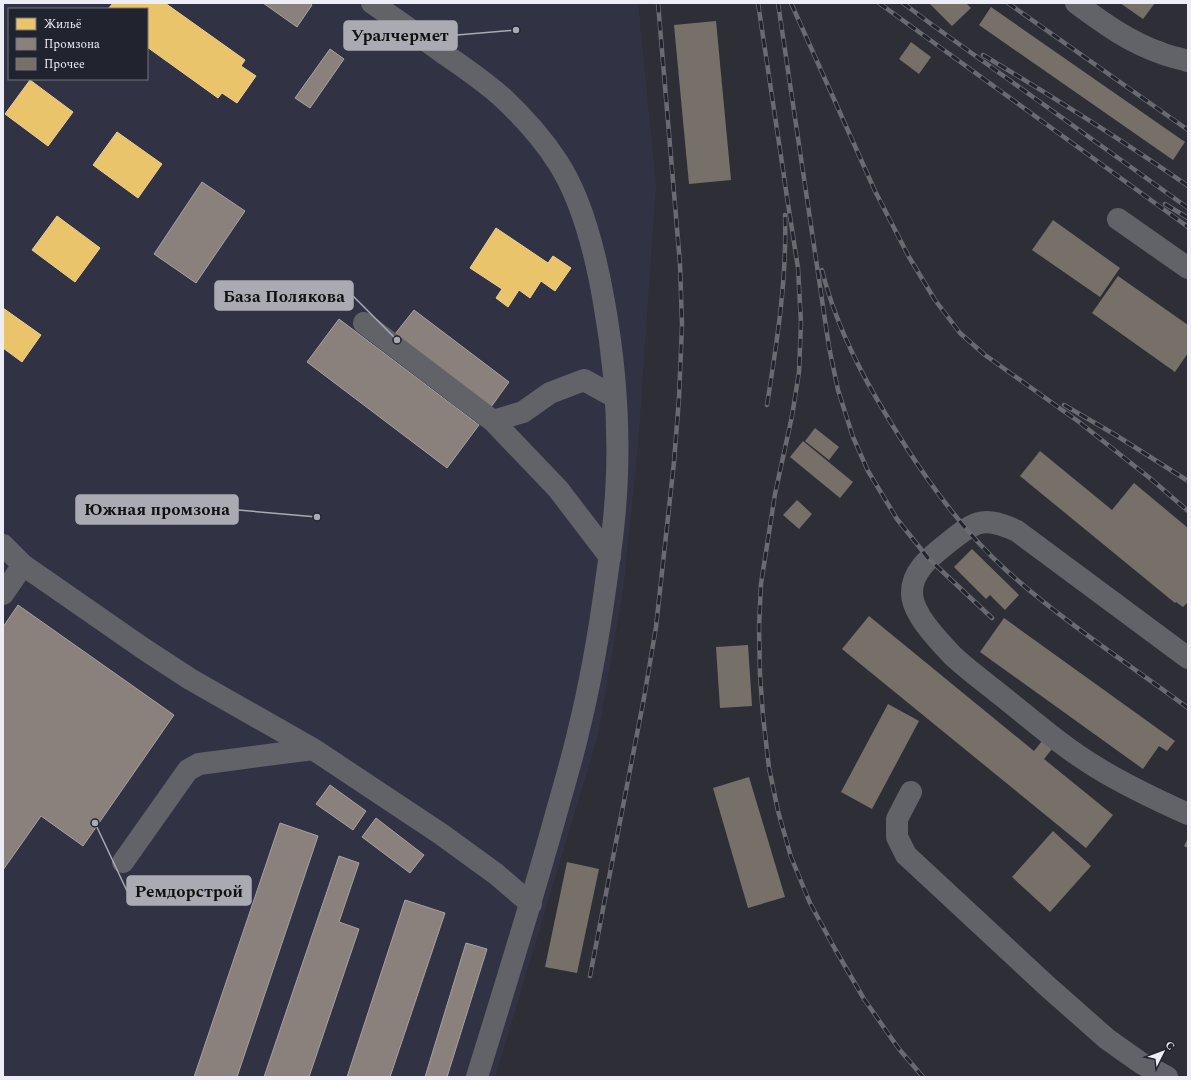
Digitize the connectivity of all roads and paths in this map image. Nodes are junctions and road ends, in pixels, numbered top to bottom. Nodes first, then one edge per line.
1 (372, 3) edge
2 (1076, 3) edge
3 (1188, 61) edge
4 (1118, 219) dead end
5 (1188, 268) edge
6 (364, 323) dead end
7 (615, 397) junction
8 (493, 421) junction
9 (3, 545) edge
10 (610, 557) junction
11 (23, 565) junction
12 (3, 594) edge
13 (1188, 658) edge
14 (313, 749) junction
15 (911, 792) dead end
16 (1188, 814) edge
17 (124, 862) dead end
18 (531, 904) junction
19 (477, 1077) edge
20 (1166, 1077) edge

1 - 7 street
2 - 3 street
4 - 5 street
6 - 8 street
7 - 8 street
7 - 10 street
8 - 10 street
9 - 11 street
10 - 18 street
11 - 12 street
11 - 14 street
13 - 16 street
14 - 17 street
14 - 18 street
15 - 20 street
18 - 19 street

